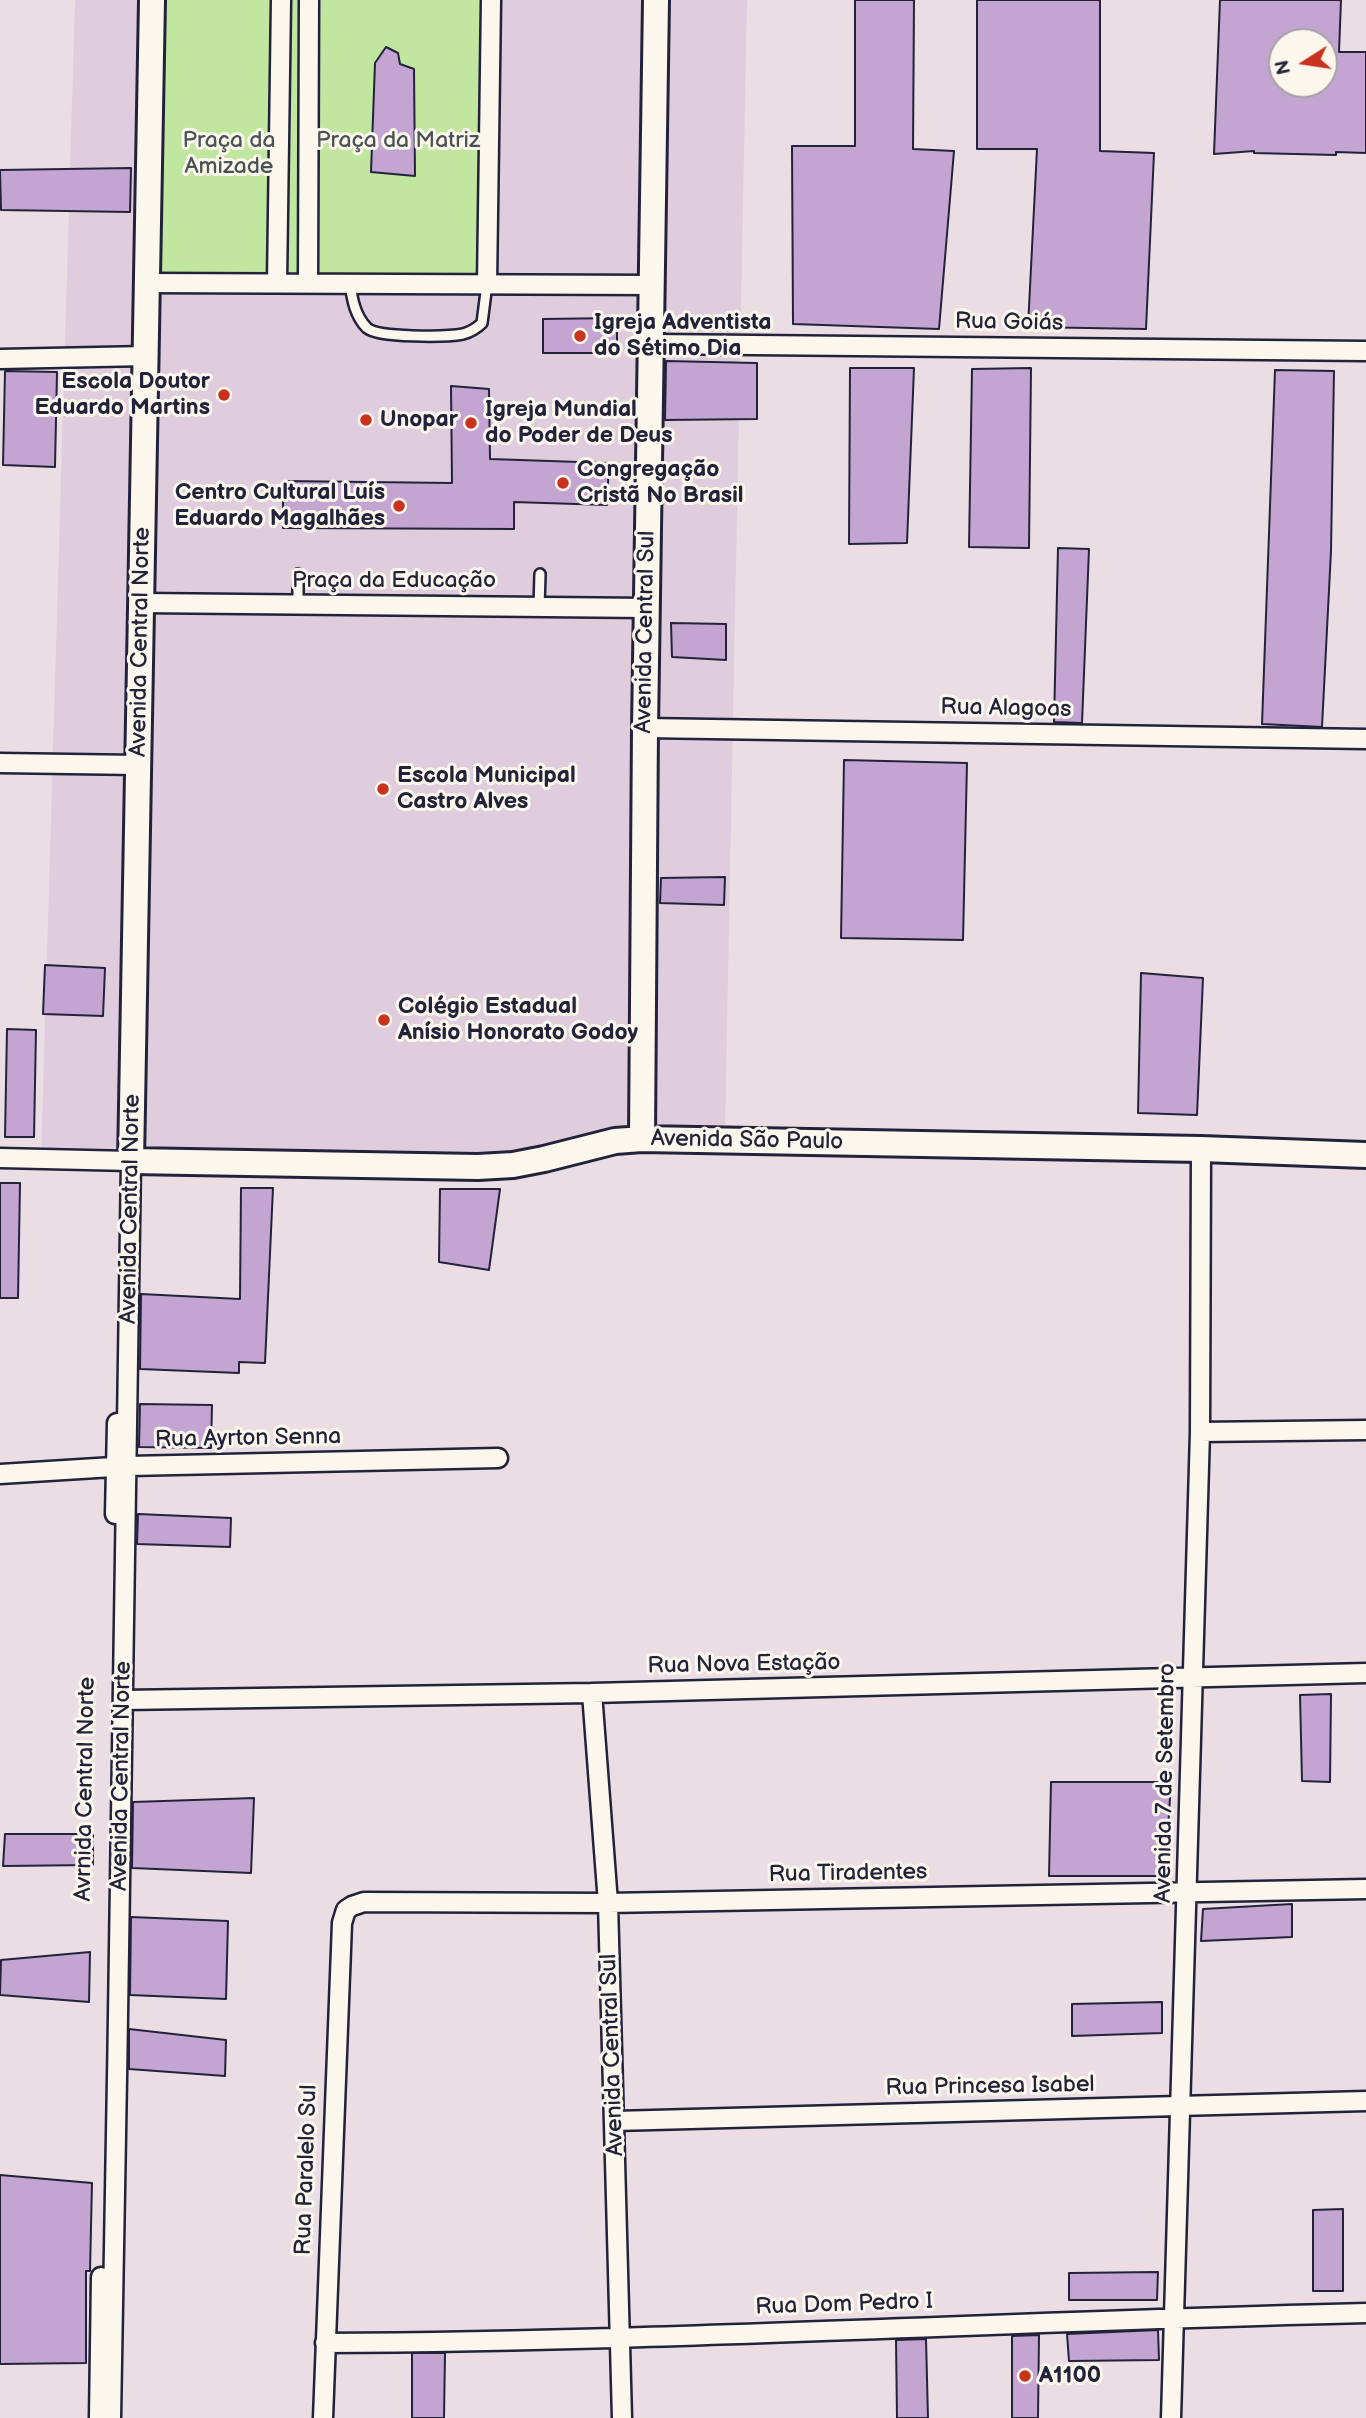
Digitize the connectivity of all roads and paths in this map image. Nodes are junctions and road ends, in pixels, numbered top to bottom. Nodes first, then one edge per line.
1 (152, 0) edge
2 (281, 0) edge
3 (309, 0) edge
4 (491, 0) edge
5 (656, 0) edge
6 (147, 283) junction
7 (277, 283) junction
8 (308, 283) junction
9 (349, 284) junction
10 (487, 284) junction
11 (652, 285) junction
12 (651, 344) junction
13 (1366, 351) edge
14 (146, 356) junction
15 (0, 359) edge
16 (298, 574) dead end
17 (540, 574) dead end
18 (142, 603) junction
19 (298, 604) junction
20 (539, 607) junction
21 (647, 608) junction
22 (645, 728) junction
23 (1366, 739) edge
24 (0, 763) edge
25 (139, 765) junction
26 (642, 1139) junction
27 (1201, 1149) junction
28 (0, 1150) edge
29 (1366, 1155) edge
30 (0, 1158) edge
31 (128, 1158) junction
32 (1366, 1430) edge
33 (1200, 1432) junction
34 (498, 1458) dead end
35 (122, 1466) junction
36 (0, 1474) edge
37 (1366, 1673) edge
38 (1192, 1679) junction
39 (592, 1693) junction
40 (122, 1700) junction
41 (1366, 1889) edge
42 (1188, 1892) junction
43 (608, 1903) junction
44 (342, 1923) joint
45 (1366, 2101) edge
46 (1181, 2106) junction
47 (615, 2121) junction
48 (1366, 2313) edge
49 (1174, 2318) junction
50 (621, 2338) junction
51 (325, 2343) junction
52 (99, 2418) edge
53 (111, 2418) edge
54 (323, 2418) edge
55 (622, 2418) edge
56 (1171, 2418) edge

1 - 6 main road, Avenida Central Norte
2 - 7 street
3 - 8 street
4 - 10 street
5 - 11 main road, Avenida Central Sul
6 - 7 street
6 - 14 main road, Avenida Central Norte
7 - 8 street
8 - 9 street
9 - 10 street
9 - 10 lane
10 - 11 street
11 - 12 main road, Avenida Central Sul
12 - 13 street, Rua Goiás
12 - 21 main road, Avenida Central Sul
14 - 15 street
14 - 18 main road, Avenida Central Norte
16 - 19 lane
17 - 20 lane
18 - 19 street, Praça da Educação
18 - 25 main road, Avenida Central Norte
19 - 20 street, Praça da Educação
20 - 21 street, Praça da Educação
21 - 22 main road, Avenida Central Sul
22 - 23 street, Rua Alagoas
22 - 26 main road, Avenida Central Sul
24 - 25 street
25 - 31 main road, Avenida Central Norte
26 - 27 main road, Avenida São Paulo
26 - 31 main road, Avenida São Paulo
27 - 29 main road, Avenida São Paulo
27 - 33 street, Avenida 7 de Setembro
28 - 31 street
30 - 31 street
31 - 35 street, Avenida Central Norte
32 - 33 street
33 - 38 street, Avenida 7 de Setembro
34 - 35 street, Rua Ayrton Senna
35 - 36 street, Rua Ayrton Senna
35 - 40 street, Avenida Central Norte
35 - 52 street, Avrnida Central Norte
37 - 38 street, Rua Nova Estação
38 - 39 street, Rua Nova Estação
38 - 42 street, Avenida 7 de Setembro
39 - 40 street, Rua Nova Estação
39 - 43 street, Avenida Central Sul
40 - 53 street, Avenida Central Norte
41 - 42 street, Rua Tiradentes
42 - 43 street, Rua Tiradentes
42 - 46 street, Avenida 7 de Setembro
43 - 44 street, Rua Tiradentes
43 - 47 street, Avenida Central Sul
44 - 51 street, Rua Paralelo Sul
45 - 46 street, Rua Princesa Isabel
46 - 47 street, Rua Princesa Isabel
46 - 49 street, Avenida 7 de Setembro
47 - 50 street, Avenida Central Sul
48 - 49 street, Rua Dom Pedro I
49 - 50 street, Rua Dom Pedro I
49 - 56 street, Avenida 7 de Setembro
50 - 51 street, Rua Dom Pedro I
50 - 55 street, Avenida Central Sul
51 - 54 street, Rua Paralelo Sul

